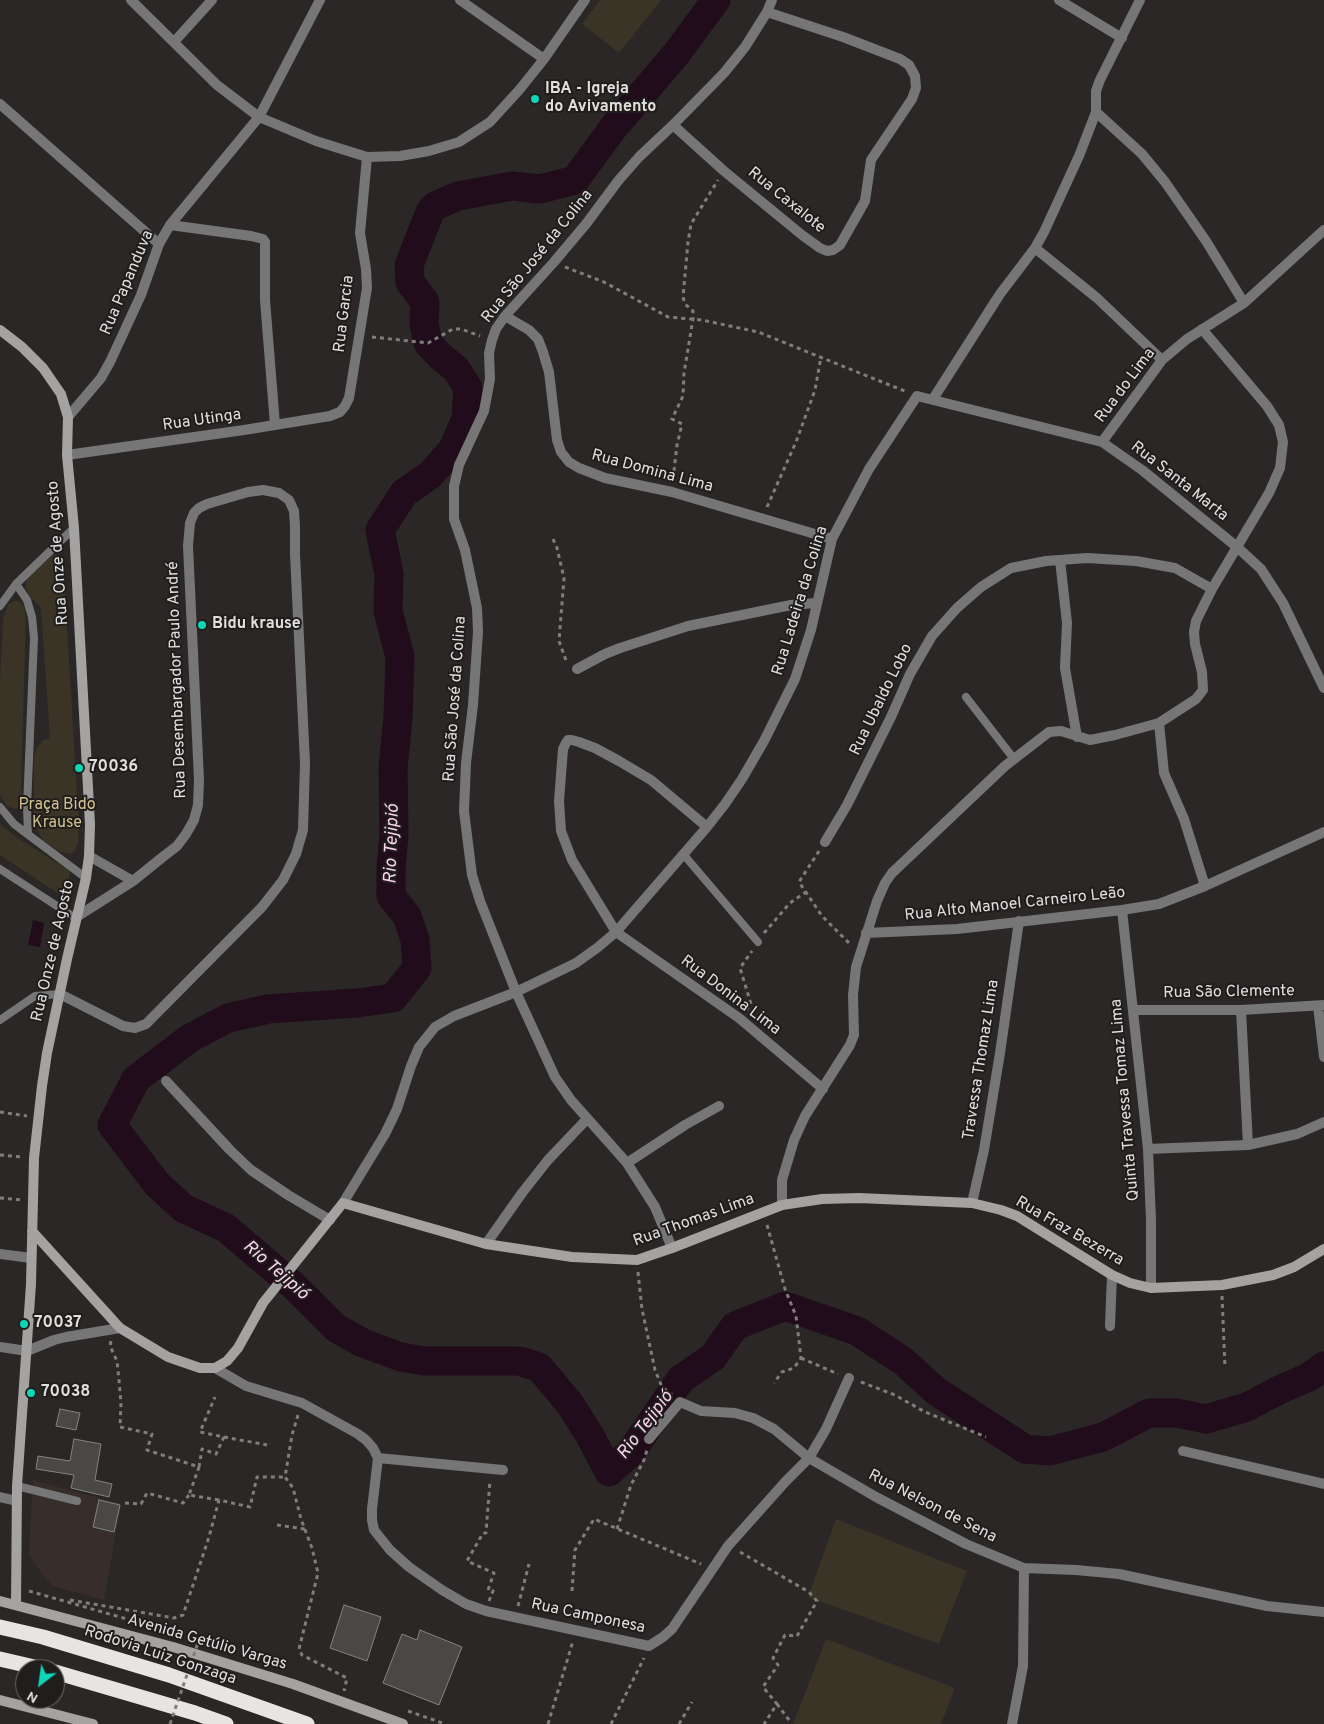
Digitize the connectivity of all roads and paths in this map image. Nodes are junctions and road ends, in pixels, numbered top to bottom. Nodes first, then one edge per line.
1 (131, 0) edge
2 (212, 0) edge
3 (320, 0) edge
4 (460, 0) edge
5 (586, 0) edge
6 (772, 0) edge
7 (1059, 0) edge
8 (1140, 0) edge
9 (767, 12) junction
10 (1122, 38) junction
11 (174, 42) junction
12 (544, 58) junction
13 (0, 104) edge
14 (1096, 112) junction
15 (259, 117) junction
16 (673, 125) junction
17 (366, 157) junction
18 (724, 171) junction
19 (170, 225) junction
20 (1324, 230) edge
21 (159, 244) junction
22 (1035, 248) junction
23 (554, 262) junction
24 (1244, 303) junction
25 (505, 316) junction
26 (693, 319) junction
27 (0, 330) edge
28 (1202, 330) junction
29 (359, 335) junction
30 (492, 340) junction
31 (821, 357) junction
32 (1162, 360) junction
33 (917, 396) junction
34 (932, 399) junction
35 (340, 412) joint
36 (68, 417) junction
37 (274, 425) junction
38 (1102, 442) junction
39 (67, 455) junction
40 (672, 492) junction
41 (762, 519) junction
42 (74, 528) junction
43 (553, 539) dead end
44 (832, 539) junction
45 (1237, 547) junction
46 (1060, 560) junction
47 (16, 584) junction
48 (1212, 589) junction
49 (816, 603) junction
50 (0, 606) edge
51 (577, 669) joint
52 (1324, 688) edge
53 (966, 697) dead end
54 (1159, 722) junction
55 (1078, 737) junction
56 (1014, 759) junction
57 (0, 806) edge
58 (708, 828) junction
59 (1324, 832) edge
60 (28, 834) junction
61 (825, 842) joint
62 (684, 855) junction
63 (89, 856) junction
64 (0, 869) edge
65 (86, 878) junction
66 (133, 881) junction
67 (1205, 886) junction
68 (1122, 910) junction
69 (78, 918) junction
70 (1019, 921) junction
71 (616, 932) junction
72 (866, 933) junction
73 (758, 942) dead end
74 (860, 954) junction
75 (516, 992) junction
76 (60, 994) junction
77 (1321, 1005) edge
78 (1134, 1010) junction
79 (1241, 1010) junction
80 (0, 1020) edge
81 (1324, 1057) edge
82 (166, 1081) dead end
83 (823, 1089) junction
84 (719, 1106) dead end
85 (0, 1112) edge
86 (38, 1118) junction
87 (586, 1119) junction
88 (1324, 1122) edge
89 (1248, 1145) junction
90 (1148, 1149) junction
91 (0, 1155) edge
92 (34, 1158) junction
93 (627, 1163) junction
94 (0, 1198) edge
95 (33, 1201) junction
96 (343, 1203) junction
97 (972, 1203) junction
98 (782, 1206) junction
99 (763, 1212) junction
100 (330, 1220) junction
101 (32, 1231) junction
102 (486, 1244) junction
103 (672, 1248) junction
104 (1324, 1249) edge
105 (0, 1254) edge
106 (31, 1258) junction
107 (637, 1260) junction
108 (1112, 1275) junction
109 (1222, 1285) junction
110 (1151, 1288) junction
111 (1110, 1326) dead end
112 (117, 1329) junction
113 (0, 1347) edge
114 (27, 1351) junction
115 (801, 1358) junction
116 (215, 1368) junction
117 (1225, 1368) dead end
118 (849, 1378) junction
119 (774, 1383) dead end
120 (662, 1387) dead end
121 (215, 1397) dead end
122 (302, 1403) junction
123 (224, 1437) junction
124 (986, 1437) dead end
125 (649, 1439) joint
126 (267, 1445) dead end
127 (1183, 1451) dead end
128 (378, 1458) junction
129 (809, 1458) junction
130 (199, 1467) junction
131 (490, 1469) junction
132 (503, 1470) dead end
133 (285, 1477) junction
134 (1324, 1484) edge
135 (17, 1486) junction
136 (189, 1495) junction
137 (0, 1497) edge
138 (219, 1500) junction
139 (17, 1501) junction
140 (77, 1501) dead end
141 (126, 1503) dead end
142 (277, 1525) dead end
143 (304, 1529) junction
144 (617, 1529) junction
145 (728, 1546) junction
146 (529, 1564) dead end
147 (1024, 1568) junction
148 (713, 1569) junction
149 (16, 1588) junction
150 (572, 1591) dead end
151 (0, 1601) edge
152 (16, 1605) junction
153 (486, 1611) junction
154 (1324, 1612) edge
155 (516, 1617) junction
156 (0, 1627) edge
157 (576, 1630) junction
158 (199, 1640) dead end
159 (650, 1646) junction
160 (0, 1658) edge
161 (15, 1662) edge
162 (65, 1675) edge
163 (0, 1700) edge
164 (343, 1702) junction
165 (692, 1702) dead end
166 (778, 1704) junction
167 (94, 1724) edge
168 (170, 1724) edge
169 (226, 1724) edge
170 (307, 1724) edge
171 (403, 1724) edge
172 (548, 1724) edge
173 (611, 1724) edge
174 (679, 1724) edge
175 (764, 1724) edge
176 (789, 1724) edge
177 (1012, 1724) edge

1 - 11 street
2 - 11 street
3 - 15 street, Rua Papanduva
4 - 12 street
5 - 12 street
6 - 9 street, Rua São José da Colina
7 - 10 street
8 - 10 street
9 - 16 street, Rua São José da Colina
9 - 18 street, Rua Caxalote
10 - 14 street
11 - 15 street
12 - 17 street
13 - 21 street
14 - 22 street
14 - 24 street
15 - 17 street
15 - 19 street, Rua Papanduva
16 - 18 street, Rua Caxalote
16 - 23 street, Rua São José da Colina
17 - 29 street, Rua Garcia
18 - 26 path
19 - 21 street, Rua Papanduva
19 - 37 street
20 - 24 street, Rua do Lima
21 - 36 street, Rua Papanduva
22 - 32 street
22 - 34 street
23 - 25 street, Rua São José da Colina
23 - 26 path
24 - 28 street, Rua do Lima
25 - 30 street, Rua São José da Colina
25 - 40 street, Rua Domina Lima
26 - 31 path
26 - 40 path
27 - 36 street, Rua Onze de Agosto
28 - 32 street, Rua do Lima
28 - 45 street
29 - 30 path
29 - 35 street, Rua Garcia
30 - 75 street, Rua São José da Colina
31 - 33 path
31 - 41 path
32 - 38 street, Rua do Lima
33 - 34 street, Rua do Lima
33 - 44 street, Rua Ladeira da Colina
34 - 38 street, Rua do Lima
35 - 37 street, Rua Utinga
36 - 39 street, Rua Onze de Agosto
37 - 39 street, Rua Utinga
38 - 45 street, Rua Santa Marta
39 - 42 street, Rua Onze de Agosto
40 - 41 street, Rua Domina Lima
41 - 44 street, Rua Domina Lima
42 - 47 lane
42 - 63 street, Rua Onze de Agosto
43 - 51 path
44 - 49 street, Rua Ladeira da Colina
45 - 48 street
45 - 52 street, Rua Santa Marta
46 - 48 street, Rua Ubaldo Lobo
46 - 55 street
46 - 61 street, Rua Ubaldo Lobo
47 - 50 lane
47 - 60 lane
48 - 54 street
49 - 51 street
49 - 58 street, Rua Ladeira da Colina
53 - 56 lane
54 - 55 street
54 - 67 street
55 - 56 street
56 - 72 street
57 - 60 lane
58 - 62 street, Rua Ladeira da Colina
58 - 71 street
59 - 67 street, Rua Alto Manoel Carneiro Leão
60 - 65 lane
61 - 74 path
62 - 71 street, Rua Ladeira da Colina
62 - 73 lane
63 - 65 street, Rua Onze de Agosto
63 - 66 street
64 - 69 lane
65 - 69 street, Rua Onze de Agosto
66 - 69 street, Rua Desembargador Paulo André
66 - 76 street, Rua Desembargador Paulo André
67 - 68 street, Rua Alto Manoel Carneiro Leão
68 - 70 street, Rua Alto Manoel Carneiro Leão
68 - 78 street, Quinta Travessa Tomaz Lima
69 - 76 street, Rua Onze de Agosto
70 - 72 street, Rua Alto Manoel Carneiro Leão
70 - 97 street, Travessa Thomaz Lima
71 - 75 street, Rua Ladeira da Colina
71 - 83 street, Rua Donina Lima
72 - 74 street
74 - 83 street
75 - 87 street, Rua São José da Colina
75 - 96 street, Rua Ladeira da Colina
76 - 80 lane
76 - 86 street, Rua Onze de Agosto
77 - 79 street, Rua São Clemente
77 - 81 street
78 - 79 street, Rua São Clemente
78 - 90 street, Quinta Travessa Tomaz Lima
79 - 89 street
82 - 100 street
83 - 98 street
84 - 93 street
85 - 86 path
86 - 92 street, Rua Onze de Agosto
87 - 93 street, Rua São José da Colina
87 - 102 street
88 - 89 street
89 - 90 street
90 - 110 street, Quinta Travessa Tomaz Lima
91 - 92 path
92 - 95 street, Rua Onze de Agosto
93 - 103 street, Rua São José da Colina
94 - 95 path
95 - 101 street, Rua Onze de Agosto
96 - 100 street
96 - 102 street, Rua Thomas Lima
97 - 98 street, Rua Thomas Lima
97 - 108 street, Rua Fraz Bezerra
98 - 99 street, Rua Thomas Lima
99 - 103 street, Rua Thomas Lima
99 - 115 path
100 - 116 street
101 - 106 street, Rua Onze de Agosto
101 - 112 street
102 - 107 street, Rua Thomas Lima
103 - 107 street, Rua Thomas Lima
104 - 109 street, Rua Fraz Bezerra
105 - 106 street
106 - 114 street, Rua Onze de Agosto
107 - 120 path
108 - 110 street, Rua Fraz Bezerra
108 - 111 street
109 - 110 street, Rua Fraz Bezerra
109 - 117 path
112 - 114 street
112 - 116 street
112 - 130 path
113 - 114 street
114 - 135 street, Rua Onze de Agosto
115 - 118 path
115 - 119 path
116 - 122 street
118 - 124 path
118 - 129 street, Rua Camponesa
121 - 123 path
122 - 128 street
122 - 133 path
123 - 126 path
123 - 130 path
125 - 129 street, Rua Nelson de Sena
125 - 144 path
127 - 134 street
128 - 131 street
128 - 153 street, Rua Camponesa
129 - 145 street, Rua Camponesa
129 - 147 street, Rua Nelson de Sena
130 - 136 path
131 - 132 street
131 - 153 path
133 - 138 path
133 - 143 path
135 - 139 street, Rua Onze de Agosto
135 - 140 lane
136 - 138 path
136 - 141 path
137 - 139 street
138 - 149 path
139 - 149 street, Rua Onze de Agosto
142 - 143 path
143 - 164 path
144 - 148 path
144 - 150 path
145 - 148 street, Rua Camponesa
145 - 166 path
146 - 155 path
147 - 154 street, Rua Nelson de Sena
147 - 177 street
148 - 159 street, Rua Camponesa
149 - 152 street, Rua Onze de Agosto
151 - 152 street, Avenida Getúlio Vargas
152 - 164 street, Avenida Getúlio Vargas
153 - 155 street, Rua Camponesa
155 - 157 street, Rua Camponesa
156 - 170 highway, Rodovia Luiz Gonzaga
157 - 159 street, Rua Camponesa
157 - 172 path
158 - 168 path, bridge
159 - 173 path
160 - 161 highway
162 - 169 highway
163 - 167 street
164 - 171 street, Avenida Getúlio Vargas
165 - 174 path
166 - 175 path
166 - 176 path

